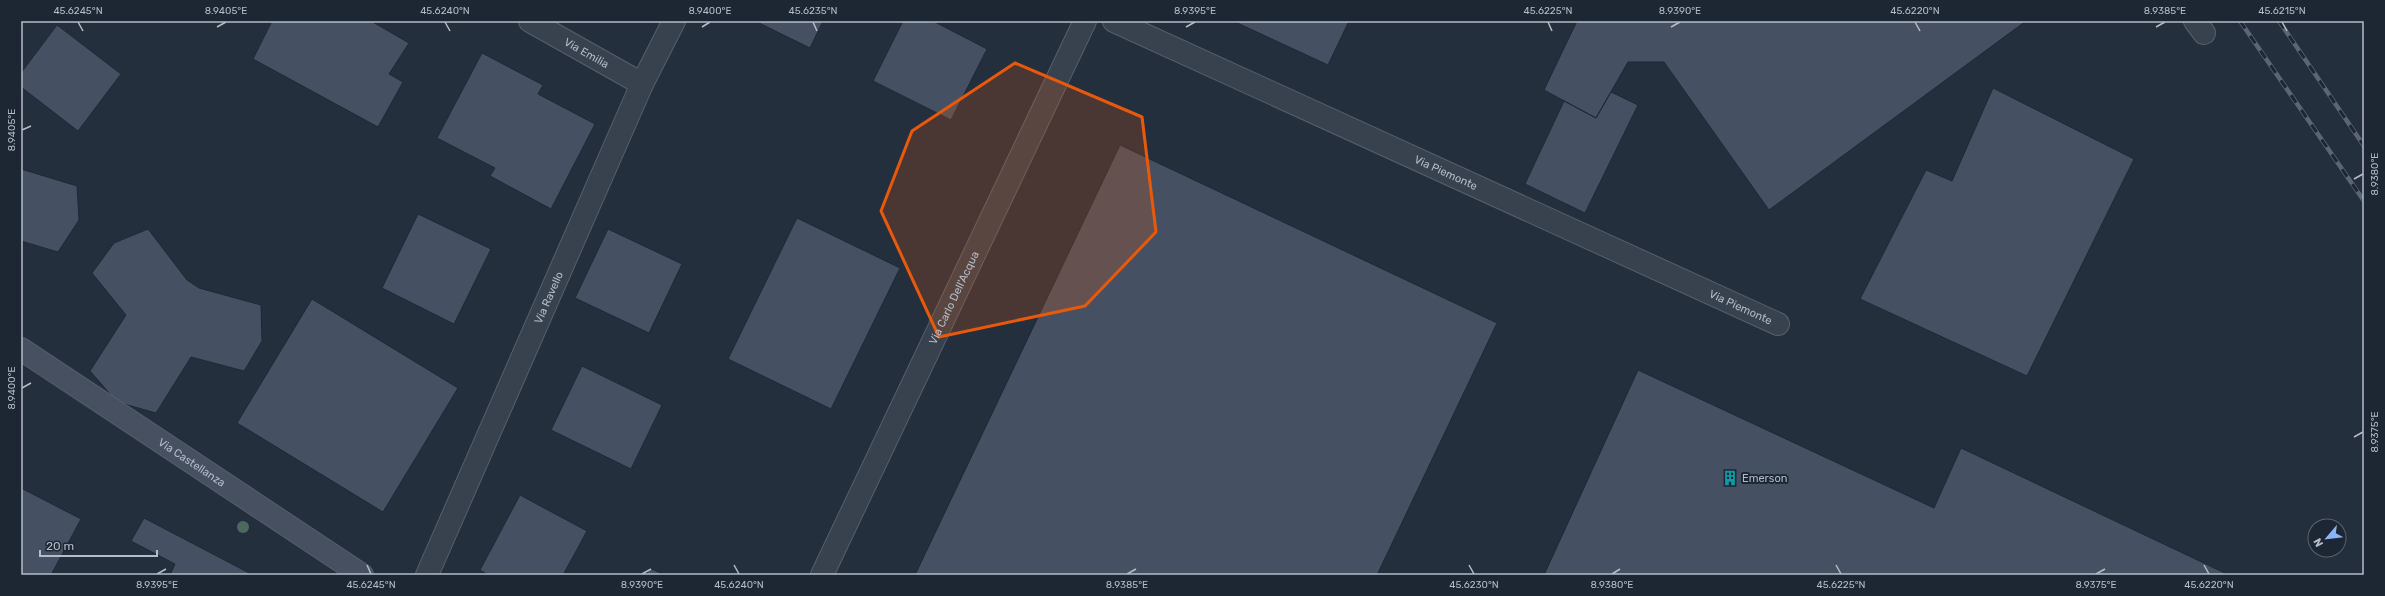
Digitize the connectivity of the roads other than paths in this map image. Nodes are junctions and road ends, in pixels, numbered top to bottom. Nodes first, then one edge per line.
1 (530, 21) edge
2 (674, 21) edge
3 (1085, 21) edge
4 (1114, 21) edge
5 (642, 84) junction
6 (1778, 324) dead end
7 (21, 349) edge
8 (362, 575) edge
9 (427, 575) edge
10 (822, 575) edge

1 - 5 street, Via Emilia
2 - 5 street, Via Ravello
3 - 10 street, Via Carlo Dell'Acqua
4 - 6 street, Via Piemonte
5 - 9 street, Via Ravello
7 - 8 street, Via Castellanza

